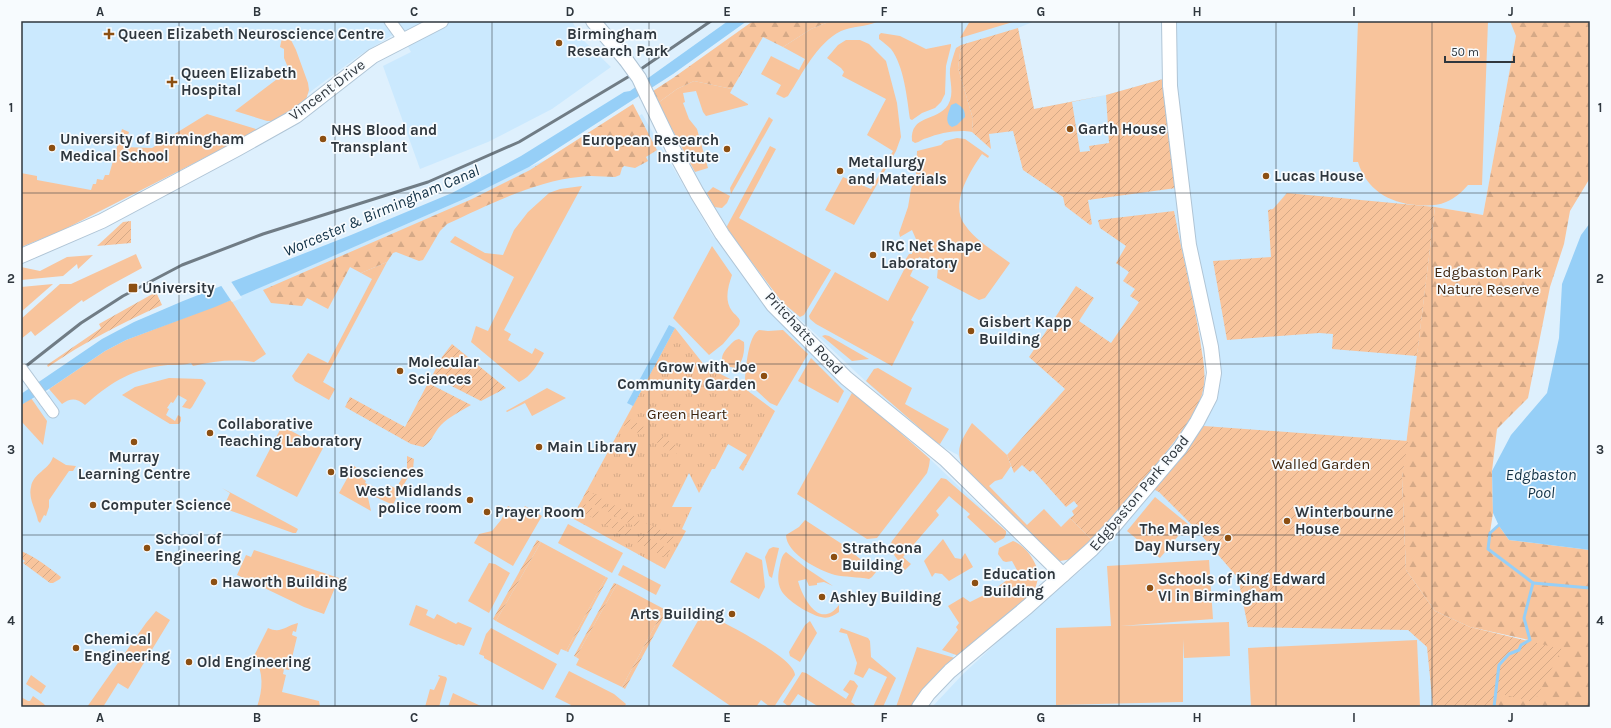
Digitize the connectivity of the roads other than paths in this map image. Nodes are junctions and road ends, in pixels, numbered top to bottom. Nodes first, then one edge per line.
1 (390, 21) edge
2 (440, 21) edge
3 (593, 21) edge
4 (1169, 21) edge
5 (403, 39) junction
6 (21, 256) edge
7 (21, 368) edge
8 (53, 412) dead end
9 (1063, 575) junction
10 (919, 707) edge

1 - 5 street
2 - 5 street, Vincent Drive
3 - 9 street, Pritchatts Road, bridge
4 - 9 street, Edgbaston Park Road
5 - 6 street, Vincent Drive
7 - 8 street, bridge
9 - 10 street, Edgbaston Park Road

